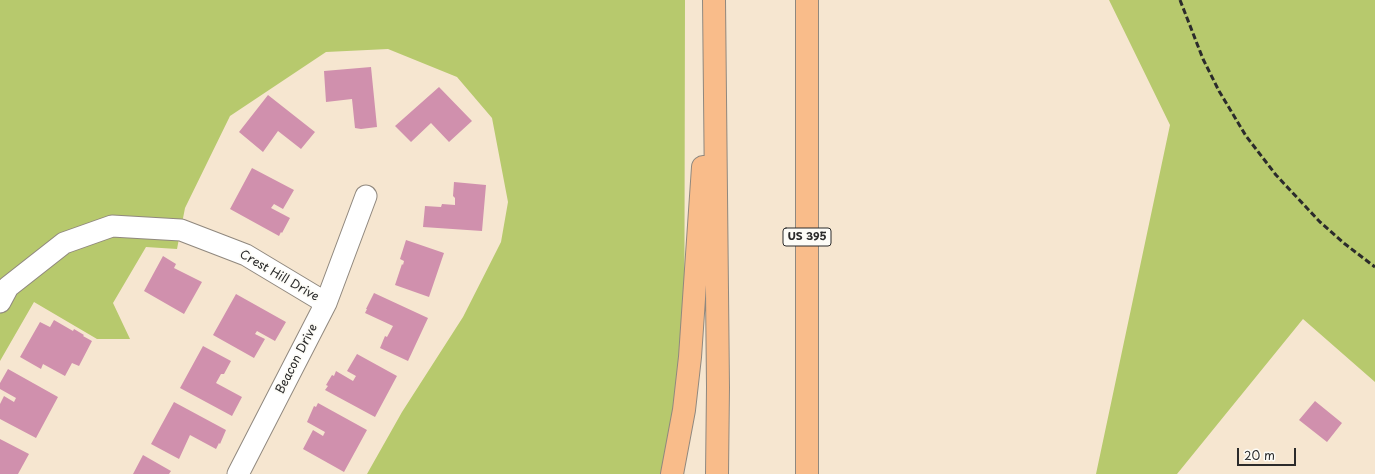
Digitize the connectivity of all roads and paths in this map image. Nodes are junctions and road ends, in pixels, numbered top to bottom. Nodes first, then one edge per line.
1 (807, 0) edge
2 (714, 5) edge
3 (366, 196) dead end
4 (0, 302) edge
5 (326, 303) junction
6 (238, 474) edge
7 (672, 474) edge
8 (717, 474) edge
9 (807, 474) edge

1 - 9 highway, US 395
2 - 7 highway
2 - 8 highway
3 - 5 street, Beacon Drive
4 - 5 street, Crest Hill Drive
5 - 6 street, Beacon Drive

